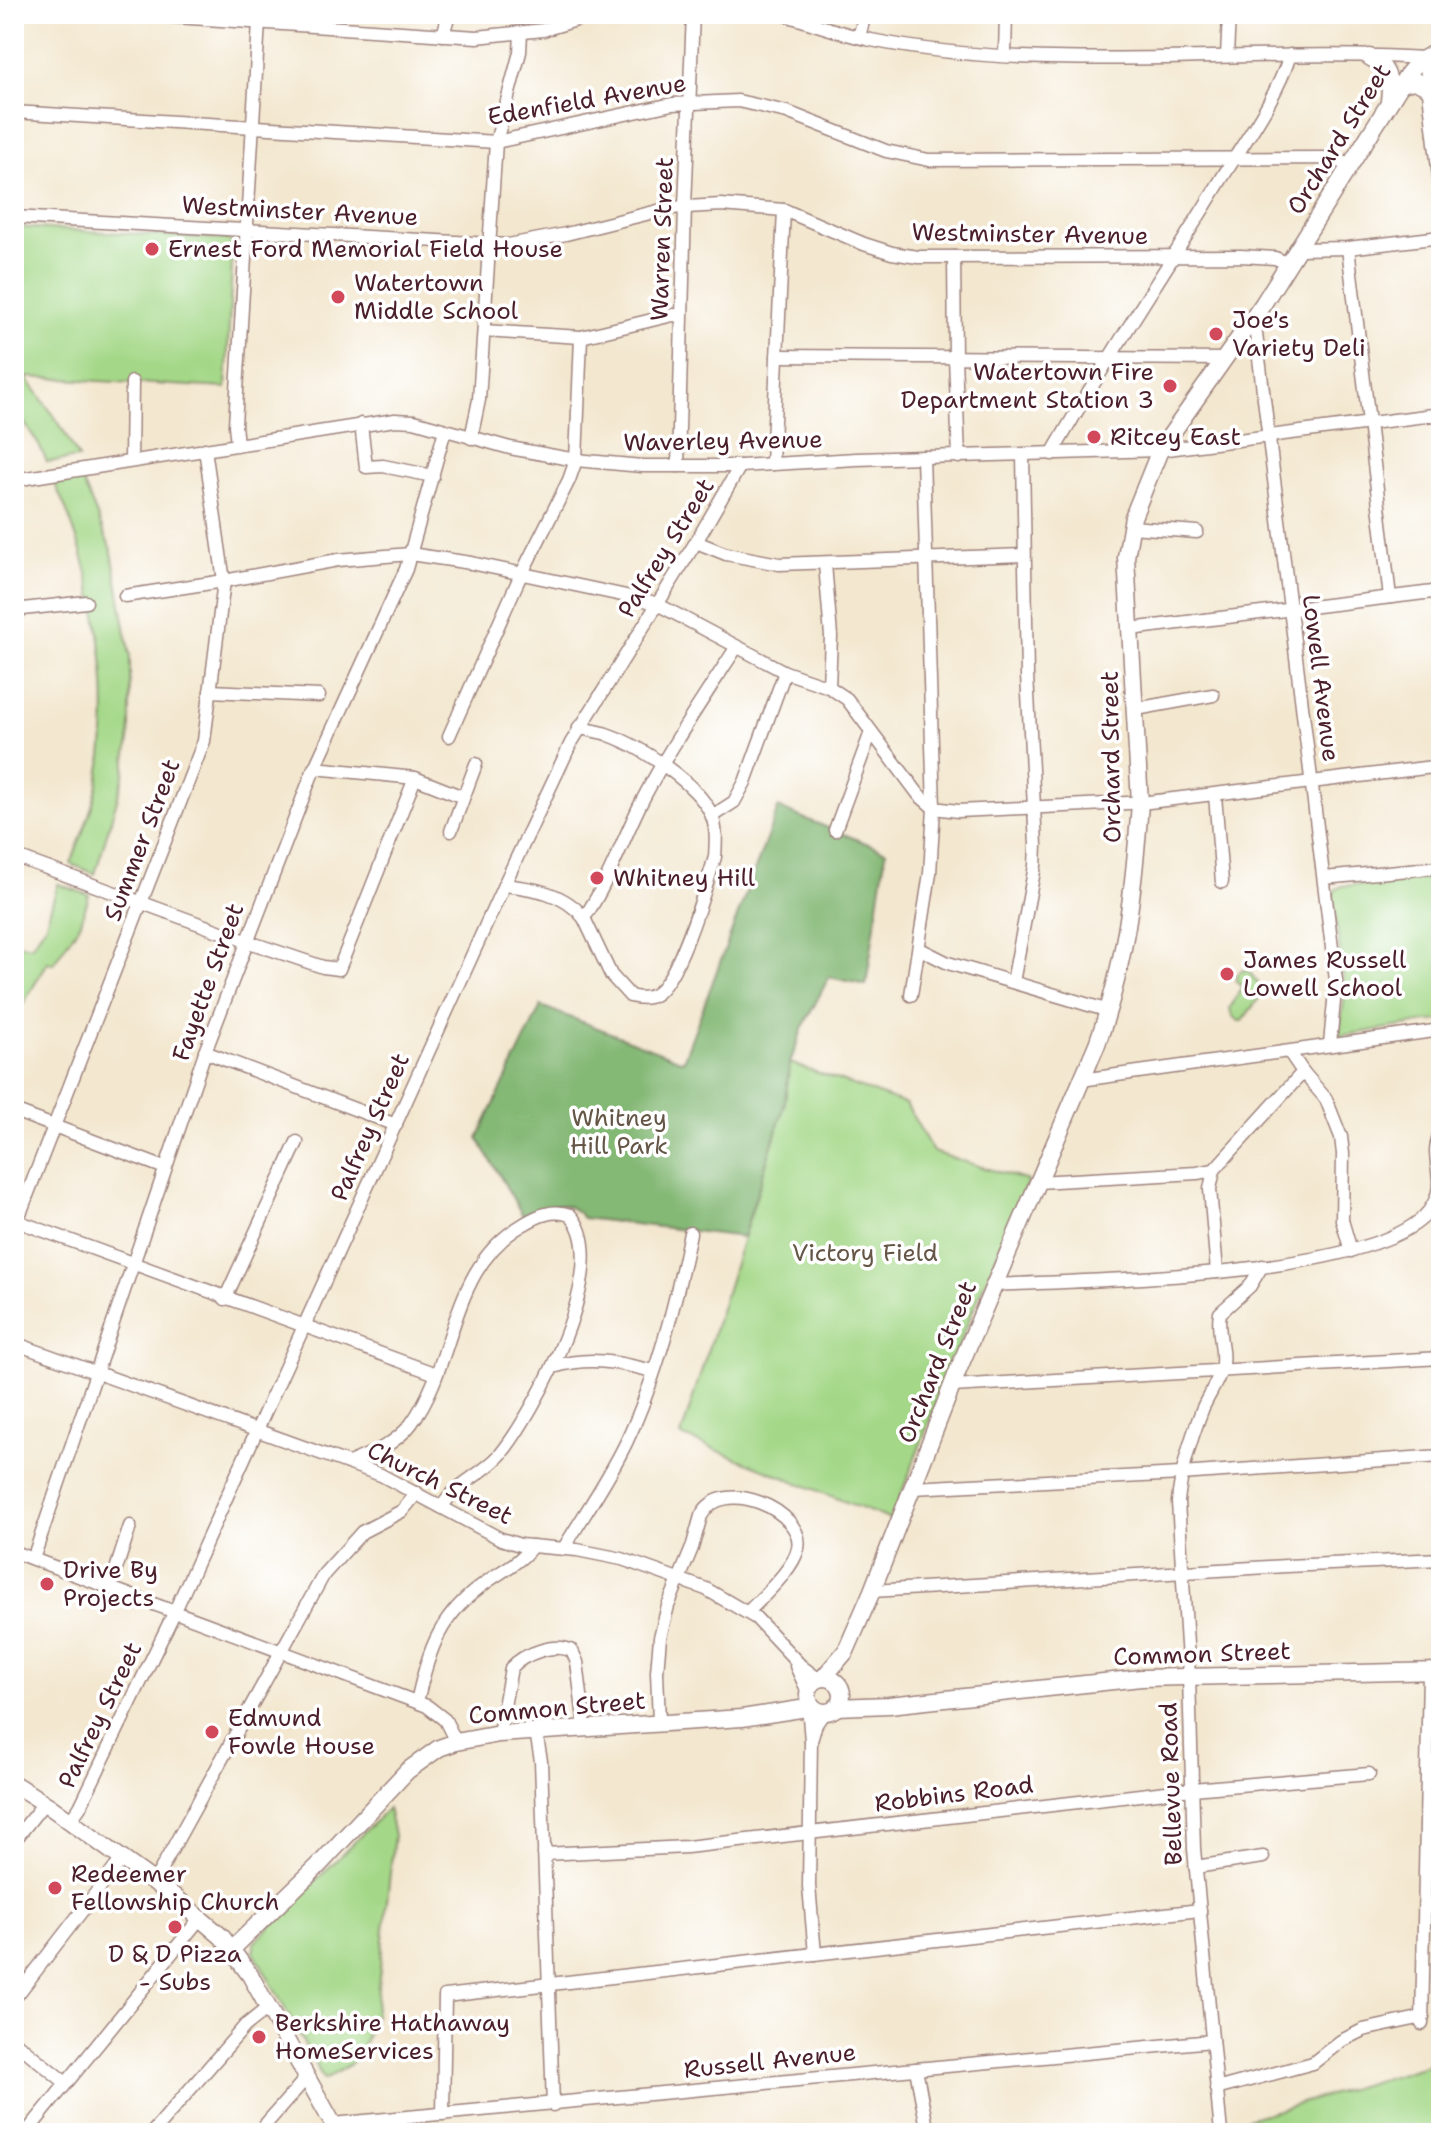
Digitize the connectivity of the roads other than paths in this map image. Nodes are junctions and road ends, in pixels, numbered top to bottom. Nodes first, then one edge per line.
1 (131, 14) edge
2 (449, 14) edge
3 (596, 14) edge
4 (693, 14) edge
5 (783, 14) edge
6 (865, 14) edge
7 (1006, 14) edge
8 (1229, 14) edge
9 (327, 20) edge
10 (259, 22) junction
11 (521, 33) junction
12 (443, 35) junction
13 (859, 37) junction
14 (1441, 49) edge
15 (1005, 55) junction
16 (1290, 55) junction
17 (1227, 56) junction
18 (1369, 57) junction
19 (1433, 59) edge
20 (1401, 84) junction
21 (1429, 88) junction
22 (690, 102) junction
23 (1389, 102) junction
24 (14, 112) edge
25 (252, 127) junction
26 (496, 142) junction
27 (1234, 159) junction
28 (1350, 164) junction
29 (1441, 194) edge
30 (685, 206) junction
31 (784, 210) junction
32 (14, 217) edge
33 (247, 230) junction
34 (1441, 237) edge
35 (490, 245) junction
36 (1348, 248) junction
37 (1299, 249) junction
38 (954, 257) junction
39 (1174, 258) junction
40 (1289, 264) junction
41 (681, 316) junction
42 (1254, 318) junction
43 (484, 331) junction
44 (581, 337) junction
45 (777, 356) junction
46 (1112, 357) junction
47 (955, 358) junction
48 (1226, 359) junction
49 (132, 382) dead end
50 (1441, 414) edge
51 (1369, 422) junction
52 (361, 424) junction
53 (445, 430) junction
54 (1268, 435) junction
55 (471, 438) junction
56 (237, 444) junction
57 (205, 449) junction
58 (1160, 450) junction
59 (1052, 454) junction
60 (1023, 456) junction
61 (923, 457) junction
62 (959, 457) junction
63 (576, 460) junction
64 (131, 461) junction
65 (772, 464) junction
66 (678, 466) junction
67 (740, 466) junction
68 (433, 476) junction
69 (14, 480) edge
70 (1131, 527) junction
71 (1197, 532) dead end
72 (696, 542) junction
73 (410, 554) junction
74 (1024, 555) junction
75 (927, 559) junction
76 (825, 564) junction
77 (522, 575) junction
78 (224, 581) junction
79 (1441, 591) edge
80 (125, 596) dead end
81 (1390, 597) junction
82 (86, 602) dead end
83 (657, 604) junction
84 (1290, 609) junction
85 (14, 610) edge
86 (1130, 629) junction
87 (736, 648) junction
88 (785, 672) junction
89 (829, 687) junction
90 (210, 691) junction
91 (1213, 695) dead end
92 (319, 696) dead end
93 (1136, 709) junction
94 (579, 727) junction
95 (871, 732) junction
96 (449, 736) dead end
97 (476, 764) dead end
98 (662, 766) junction
99 (1441, 766) edge
100 (315, 768) junction
101 (415, 778) junction
102 (1312, 782) junction
103 (1215, 795) junction
104 (463, 797) junction
105 (1140, 803) junction
106 (934, 808) junction
107 (1035, 808) junction
108 (712, 816) junction
109 (835, 830) dead end
110 (451, 831) dead end
111 (14, 856) edge
112 (1441, 867) edge
113 (1222, 882) dead end
114 (1324, 882) junction
115 (504, 885) junction
116 (141, 902) junction
117 (584, 918) junction
118 (246, 941) junction
119 (920, 949) junction
120 (1013, 982) junction
121 (911, 995) dead end
122 (1109, 1011) junction
123 (1441, 1030) edge
124 (1330, 1044) junction
125 (205, 1052) junction
126 (1290, 1053) junction
127 (1303, 1072) junction
128 (1081, 1080) junction
129 (14, 1111) edge
130 (54, 1125) junction
131 (396, 1125) junction
132 (1441, 1128) edge
133 (297, 1142) dead end
134 (165, 1168) junction
135 (1214, 1170) junction
136 (1038, 1182) junction
137 (16, 1225) edge
138 (690, 1233) dead end
139 (1351, 1251) junction
140 (133, 1265) junction
141 (1262, 1266) junction
142 (1217, 1272) junction
143 (994, 1285) junction
144 (225, 1299) junction
145 (304, 1327) junction
146 (14, 1343) edge
147 (1441, 1358) edge
148 (553, 1367) junction
149 (653, 1371) junction
150 (1221, 1372) junction
151 (97, 1373) junction
152 (436, 1374) junction
153 (952, 1386) junction
154 (257, 1430) junction
155 (1441, 1456) edge
156 (349, 1463) junction
157 (1181, 1474) junction
158 (913, 1488) junction
159 (417, 1493) junction
160 (441, 1507) junction
161 (130, 1526) dead end
162 (532, 1546) junction
163 (564, 1548) junction
164 (14, 1552) edge
165 (33, 1559) junction
166 (1441, 1559) edge
167 (1182, 1573) junction
168 (679, 1578) junction
169 (110, 1588) junction
170 (872, 1591) junction
171 (748, 1612) junction
172 (174, 1613) junction
173 (846, 1651) junction
174 (280, 1652) junction
175 (1435, 1672) edge
176 (1189, 1676) junction
177 (840, 1688) junction
178 (818, 1697) junction
179 (417, 1702) junction
180 (870, 1706) junction
181 (659, 1722) junction
182 (585, 1728) junction
183 (536, 1732) junction
184 (499, 1734) junction
185 (456, 1742) junction
186 (1369, 1774) dead end
187 (14, 1784) edge
188 (1192, 1789) junction
189 (44, 1803) junction
190 (70, 1821) junction
191 (810, 1833) junction
192 (14, 1841) edge
193 (544, 1854) junction
194 (1263, 1857) dead end
195 (122, 1859) junction
196 (1195, 1867) junction
197 (154, 1882) junction
198 (1200, 1910) junction
199 (201, 1917) junction
200 (232, 1949) junction
201 (815, 1954) junction
202 (550, 1983) junction
203 (14, 1999) edge
204 (269, 2007) junction
205 (14, 2041) edge
206 (1212, 2041) junction
207 (916, 2069) junction
208 (307, 2077) junction
209 (66, 2083) junction
210 (1216, 2089) junction
211 (553, 2105) junction
212 (443, 2114) junction
213 (335, 2129) edge
214 (26, 2133) edge
215 (152, 2133) edge
216 (258, 2133) edge
217 (928, 2133) edge
218 (1221, 2133) edge

1 - 10 street
2 - 12 street
3 - 11 street
4 - 22 street, Warren Street
5 - 13 street
6 - 13 street
7 - 15 street
8 - 17 street
9 - 10 street
9 - 12 street
10 - 25 street
11 - 12 street
11 - 26 street
13 - 15 street
14 - 19 main road, Orchard Street
15 - 17 street
16 - 17 street
16 - 18 street
16 - 27 street
18 - 19 street
18 - 23 main road
19 - 20 main road, Orchard Street
19 - 21 street
20 - 21 main road
20 - 23 main road, Orchard Street
21 - 29 street
22 - 26 street, Edenfield Avenue
22 - 27 street, Edenfield Avenue
22 - 30 street, Warren Street
23 - 28 main road, Orchard Street
24 - 25 street, Edenfield Avenue
25 - 26 street, Edenfield Avenue
25 - 33 street
26 - 35 street
27 - 28 street, Edenfield Avenue
27 - 39 street
28 - 37 main road, Orchard Street
30 - 31 street, Westminster Avenue
30 - 35 street, Westminster Avenue
30 - 41 street, Warren Street
31 - 38 street, Westminster Avenue
31 - 45 street
32 - 33 street, Westminster Avenue
33 - 35 street, Westminster Avenue
33 - 56 street
34 - 36 street
35 - 43 street
36 - 37 street
36 - 51 street
37 - 40 main road, Orchard Street
38 - 39 street, Westminster Avenue
38 - 47 street
39 - 40 street, Westminster Avenue
39 - 46 street
40 - 42 main road, Orchard Street
41 - 44 street
41 - 66 street, Warren Street
42 - 48 main road, Orchard Street
42 - 54 street, Lowell Avenue
43 - 44 street
43 - 55 street
44 - 63 street
45 - 47 street
45 - 65 street
46 - 47 street
46 - 48 street
46 - 59 street
47 - 62 street
48 - 58 main road, Orchard Street
49 - 64 street
50 - 51 street, Waverley Avenue
51 - 54 street, Waverley Avenue
51 - 81 street
52 - 53 street, Waverley Avenue
52 - 56 street, Waverley Avenue
52 - 68 street
53 - 55 street, Waverley Avenue
53 - 68 street, Fayette Street
54 - 58 street, Waverley Avenue
54 - 84 street, Lowell Avenue
55 - 63 street, Waverley Avenue
56 - 57 street, Waverley Avenue
57 - 64 street, Waverley Avenue
57 - 78 street, Summer Street
58 - 59 street, Waverley Avenue
58 - 70 main road, Orchard Street
59 - 60 street, Waverley Avenue
60 - 62 street, Waverley Avenue
60 - 74 street
61 - 62 street, Waverley Avenue
61 - 65 street, Waverley Avenue
61 - 75 street
63 - 66 street, Waverley Avenue
63 - 77 street
64 - 69 street, Waverley Avenue
65 - 67 street, Waverley Avenue
66 - 67 street, Waverley Avenue
67 - 72 street, Palfrey Street
68 - 73 street, Fayette Street
70 - 71 street
70 - 86 main road, Orchard Street
72 - 76 street
72 - 83 street, Palfrey Street
73 - 77 street
73 - 78 street
73 - 100 street, Fayette Street
74 - 75 street
74 - 107 street
75 - 76 street
75 - 106 street
76 - 89 street
77 - 83 street
77 - 96 street
78 - 80 street
78 - 90 street, Summer Street
79 - 81 street
81 - 84 street
82 - 85 street
83 - 87 street
83 - 94 street, Palfrey Street
84 - 86 street
84 - 102 street, Lowell Avenue
86 - 93 main road, Orchard Street
87 - 88 street
87 - 98 street
88 - 89 street
88 - 108 street
89 - 95 street
90 - 92 street
90 - 116 street, Summer Street
91 - 93 street
93 - 105 main road, Orchard Street
94 - 98 street
94 - 115 street, Palfrey Street
95 - 106 street
95 - 109 street
97 - 104 street
98 - 108 street
98 - 117 street
99 - 102 street
100 - 101 street
100 - 118 street, Fayette Street
101 - 104 street
101 - 118 street
102 - 103 street
102 - 114 street, Lowell Avenue
103 - 105 street
103 - 113 street
104 - 110 street
105 - 107 street
105 - 122 main road, Orchard Street
106 - 107 street
106 - 119 street
107 - 120 street
108 - 117 street
111 - 116 street
112 - 114 street
114 - 124 street, Lowell Avenue
115 - 117 street
115 - 131 street, Palfrey Street
116 - 118 street
116 - 130 street, Summer Street
118 - 125 street, Fayette Street
119 - 120 street
119 - 121 street
120 - 122 street
122 - 128 main road, Orchard Street
123 - 124 street
124 - 126 street
125 - 131 street
125 - 134 street, Fayette Street
126 - 127 street
126 - 128 street
127 - 135 street
127 - 139 street
128 - 136 main road, Orchard Street
129 - 130 street
130 - 134 street
130 - 137 street, Summer Street
131 - 145 street, Palfrey Street
132 - 139 street
133 - 144 street
134 - 140 street, Fayette Street
135 - 136 street
135 - 142 street
136 - 143 main road, Orchard Street
137 - 140 street
138 - 149 street
139 - 141 street
140 - 144 street
140 - 151 street, Fayette Street
141 - 142 street
141 - 150 street, Bellevue Road
142 - 143 street
143 - 153 main road, Orchard Street
144 - 145 street
145 - 152 street
145 - 154 street, Palfrey Street
146 - 151 street, Church Street
147 - 150 street
148 - 149 street
148 - 152 street
148 - 160 street
149 - 163 street
150 - 153 street
150 - 157 street, Bellevue Road
151 - 154 street, Church Street
151 - 165 street, Fayette Street
152 - 156 street
153 - 158 main road, Orchard Street
154 - 156 street, Church Street
154 - 172 street, Palfrey Street
155 - 157 street
156 - 159 street, Church Street
157 - 158 street
157 - 167 street, Bellevue Road
158 - 170 main road, Orchard Street
159 - 160 street, Church Street
159 - 174 street
160 - 162 street, Church Street
161 - 169 street
162 - 163 street, Church Street
162 - 179 street
163 - 168 street, Church Street
164 - 165 street
165 - 169 street
166 - 167 street
167 - 170 street
167 - 176 street, Bellevue Road
168 - 171 street, Church Street
168 - 171 street
168 - 181 street
169 - 172 street
170 - 173 main road, Orchard Street
171 - 178 street, Church Street
172 - 174 street
172 - 190 street, Palfrey Street
173 - 177 main road, Orchard Street
173 - 178 main road, Orchard Street
174 - 179 street
174 - 197 street
175 - 176 main road, Common Street
175 - 210 street
176 - 180 main road, Common Street
176 - 188 street, Bellevue Road
177 - 178 main road, Orchard Street
177 - 180 main road
178 - 180 main road, Common Street
178 - 181 main road, Common Street
178 - 191 street
179 - 185 street
181 - 182 main road, Common Street
182 - 183 main road, Common Street
182 - 184 street
183 - 184 main road, Common Street
183 - 193 street
184 - 185 main road, Common Street
185 - 200 main road, Common Street
186 - 188 street, Robbins Road
187 - 189 main road
188 - 191 street, Robbins Road
188 - 196 street, Bellevue Road
189 - 190 main road
189 - 192 street
190 - 195 main road
191 - 193 street, Robbins Road
191 - 201 street
193 - 202 street
194 - 196 street
195 - 197 main road
195 - 203 street
196 - 198 street, Bellevue Road
197 - 199 main road
198 - 201 street
198 - 206 street, Bellevue Road
199 - 200 main road
199 - 209 street
200 - 204 main road
201 - 202 street
202 - 211 street
202 - 212 street
204 - 208 main road
204 - 215 street
205 - 209 street
206 - 207 street, Russell Avenue
206 - 210 street, Bellevue Road
207 - 211 street, Russell Avenue
207 - 217 street
208 - 213 main road
208 - 216 street
209 - 214 street
210 - 218 street, Bellevue Road
211 - 212 street, Russell Avenue
212 - 213 street, Russell Avenue

